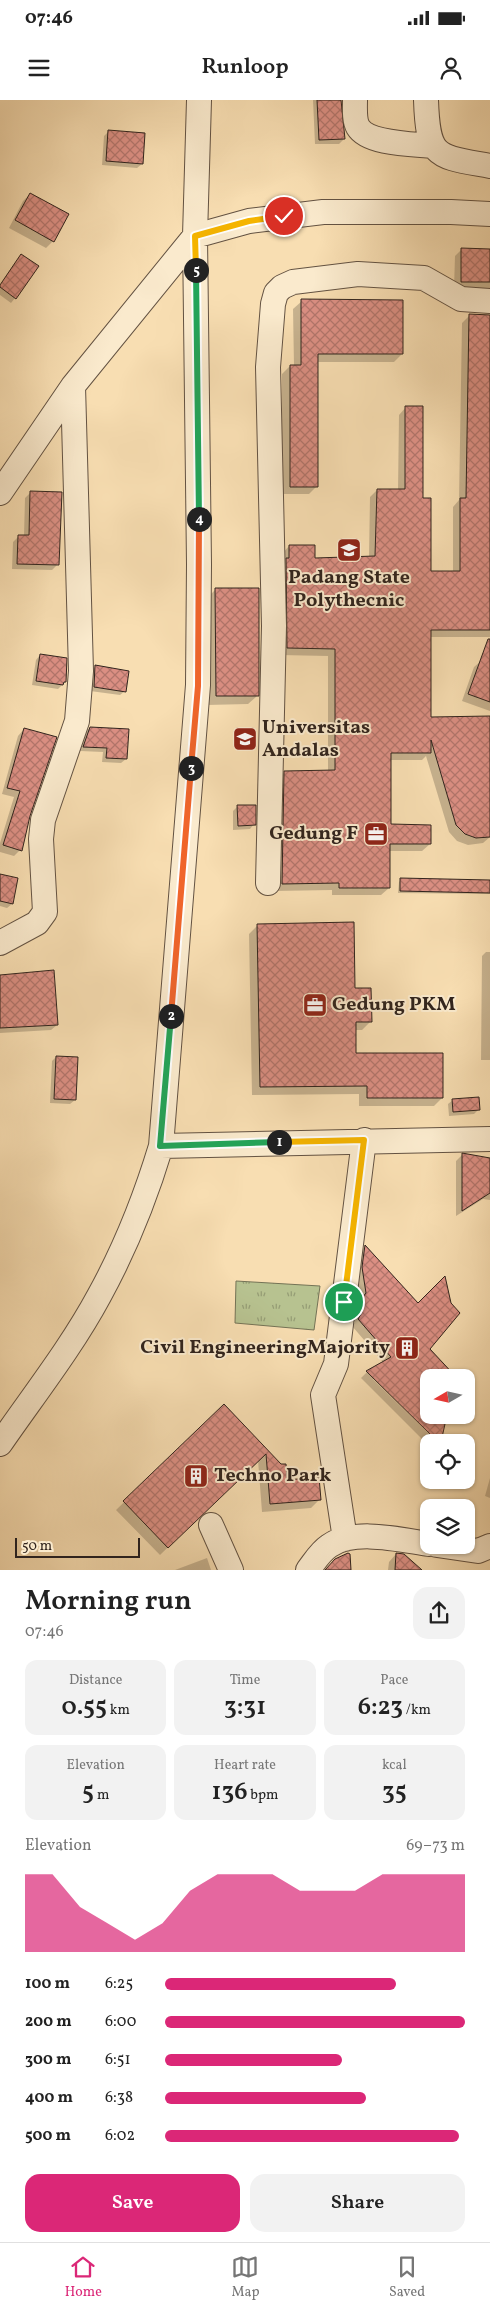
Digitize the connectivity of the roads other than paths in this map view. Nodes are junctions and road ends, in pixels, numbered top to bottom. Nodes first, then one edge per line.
1 (199, 100) edge
2 (355, 100) edge
3 (426, 100) edge
4 (432, 146) junction
5 (490, 166) edge
6 (490, 214) edge
7 (195, 236) junction
8 (490, 301) edge
9 (73, 386) junction
10 (0, 493) edge
11 (268, 883) dead end
12 (0, 943) edge
13 (490, 1138) edge
14 (364, 1140) junction
15 (160, 1146) junction
16 (0, 1444) edge
17 (211, 1525) dead end
18 (345, 1539) junction
19 (420, 1543) edge
20 (490, 1546) edge
21 (475, 1551) edge
22 (231, 1570) edge
23 (308, 1570) edge

1 - 7 street
2 - 4 street
3 - 4 street
4 - 5 street
6 - 7 street
7 - 9 street
7 - 15 street
8 - 11 street
9 - 10 street
9 - 12 street
13 - 14 street
14 - 15 street
14 - 18 street
15 - 16 street
17 - 22 street
18 - 19 street
18 - 23 street
20 - 21 street

